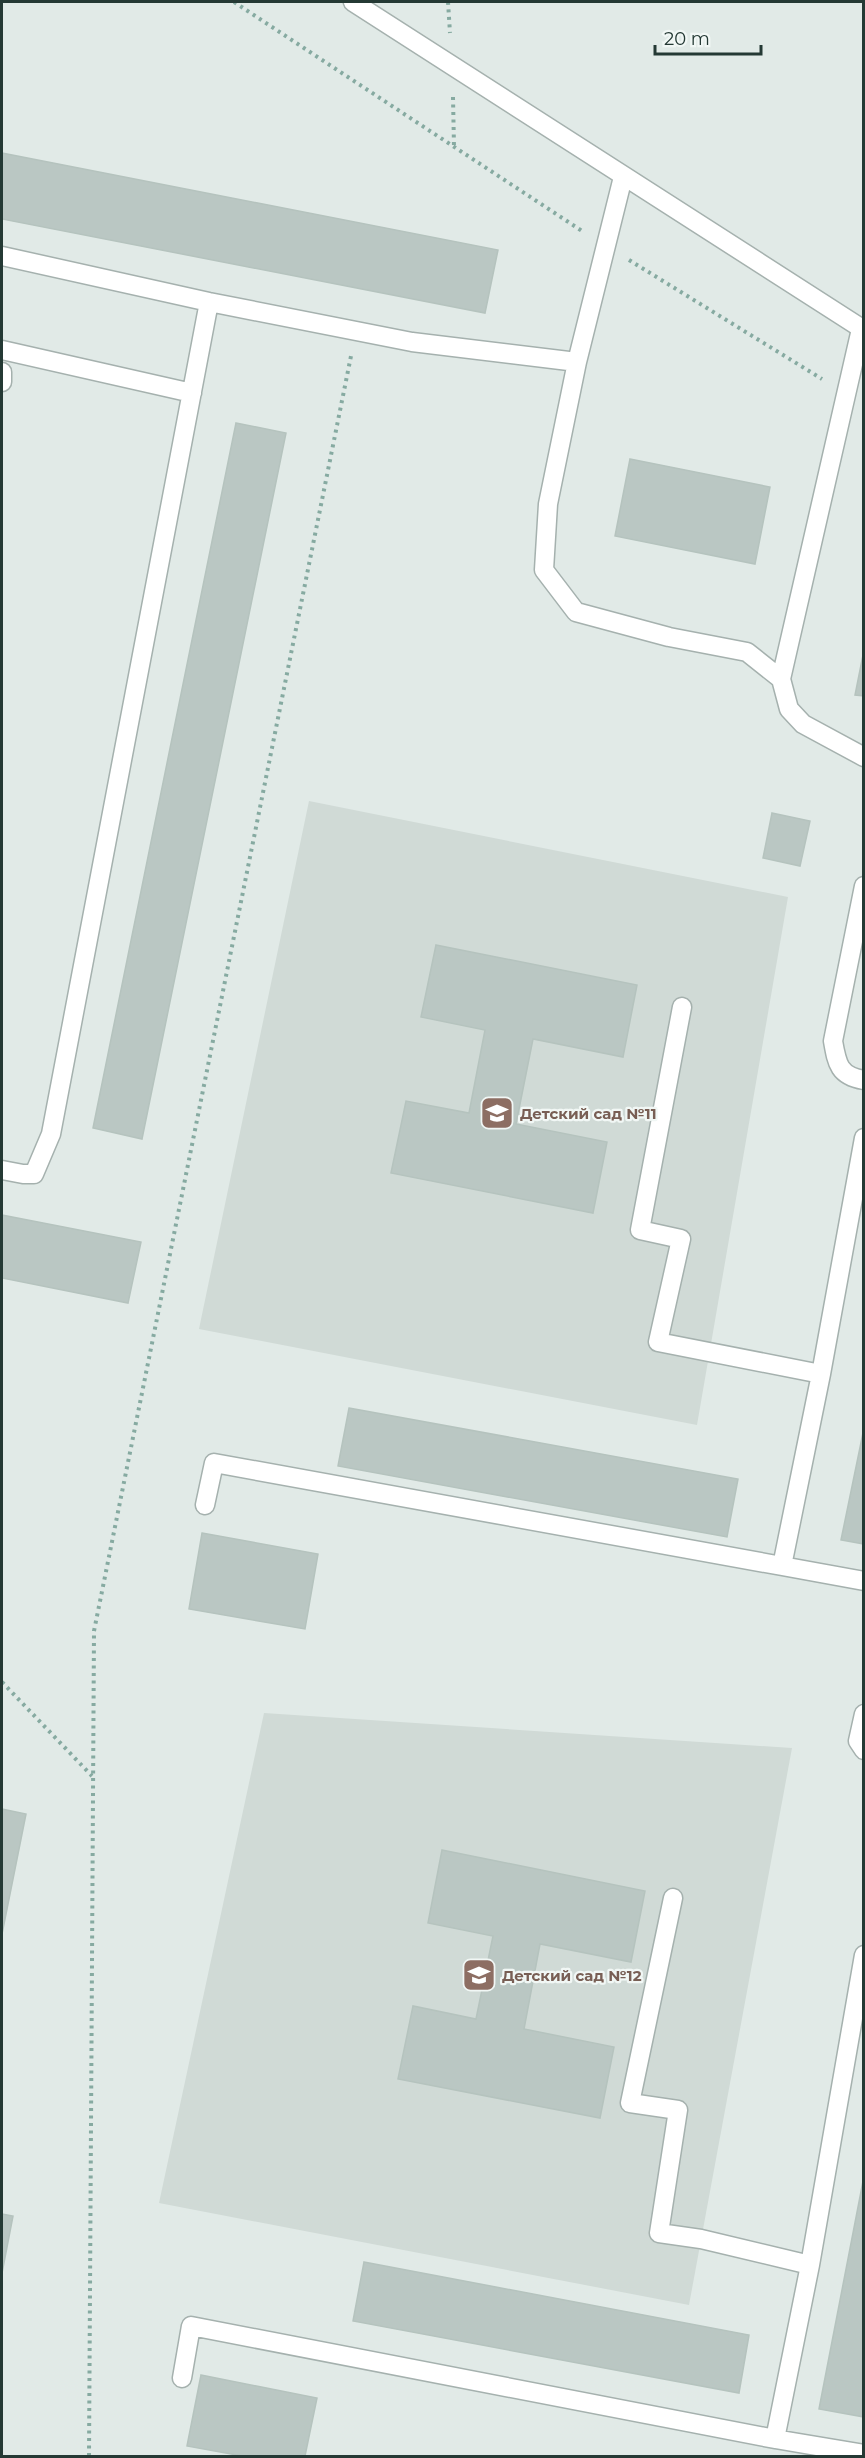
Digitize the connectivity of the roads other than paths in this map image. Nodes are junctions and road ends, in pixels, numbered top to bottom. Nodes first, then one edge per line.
1 (353, 2) edge
2 (623, 177) junction
3 (2, 256) edge
4 (209, 302) junction
5 (862, 330) edge
6 (2, 350) edge
7 (577, 362) junction
8 (2, 372) edge
9 (2, 382) edge
10 (192, 393) junction
11 (781, 679) junction
12 (864, 757) edge
13 (864, 886) edge
14 (682, 1007) dead end
15 (864, 1080) edge
16 (864, 1138) edge
17 (2, 1170) edge
18 (820, 1374) junction
19 (205, 1505) dead end
20 (782, 1566) junction
21 (864, 1581) edge
22 (864, 1714) edge
23 (864, 1750) edge
24 (673, 1898) dead end
25 (864, 1955) edge
26 (810, 2265) junction
27 (182, 2378) dead end
28 (775, 2439) junction
29 (864, 2454) edge

1 - 2 lane
2 - 5 lane
2 - 7 lane
3 - 4 lane
4 - 7 lane
4 - 10 lane
5 - 11 lane
6 - 10 lane
7 - 11 lane
8 - 9 lane
10 - 17 lane
11 - 12 lane
13 - 15 lane
14 - 18 lane
16 - 18 lane
18 - 20 lane
19 - 20 lane
20 - 21 lane
22 - 23 lane
24 - 26 lane
25 - 26 lane
26 - 28 lane
27 - 28 lane
28 - 29 lane

